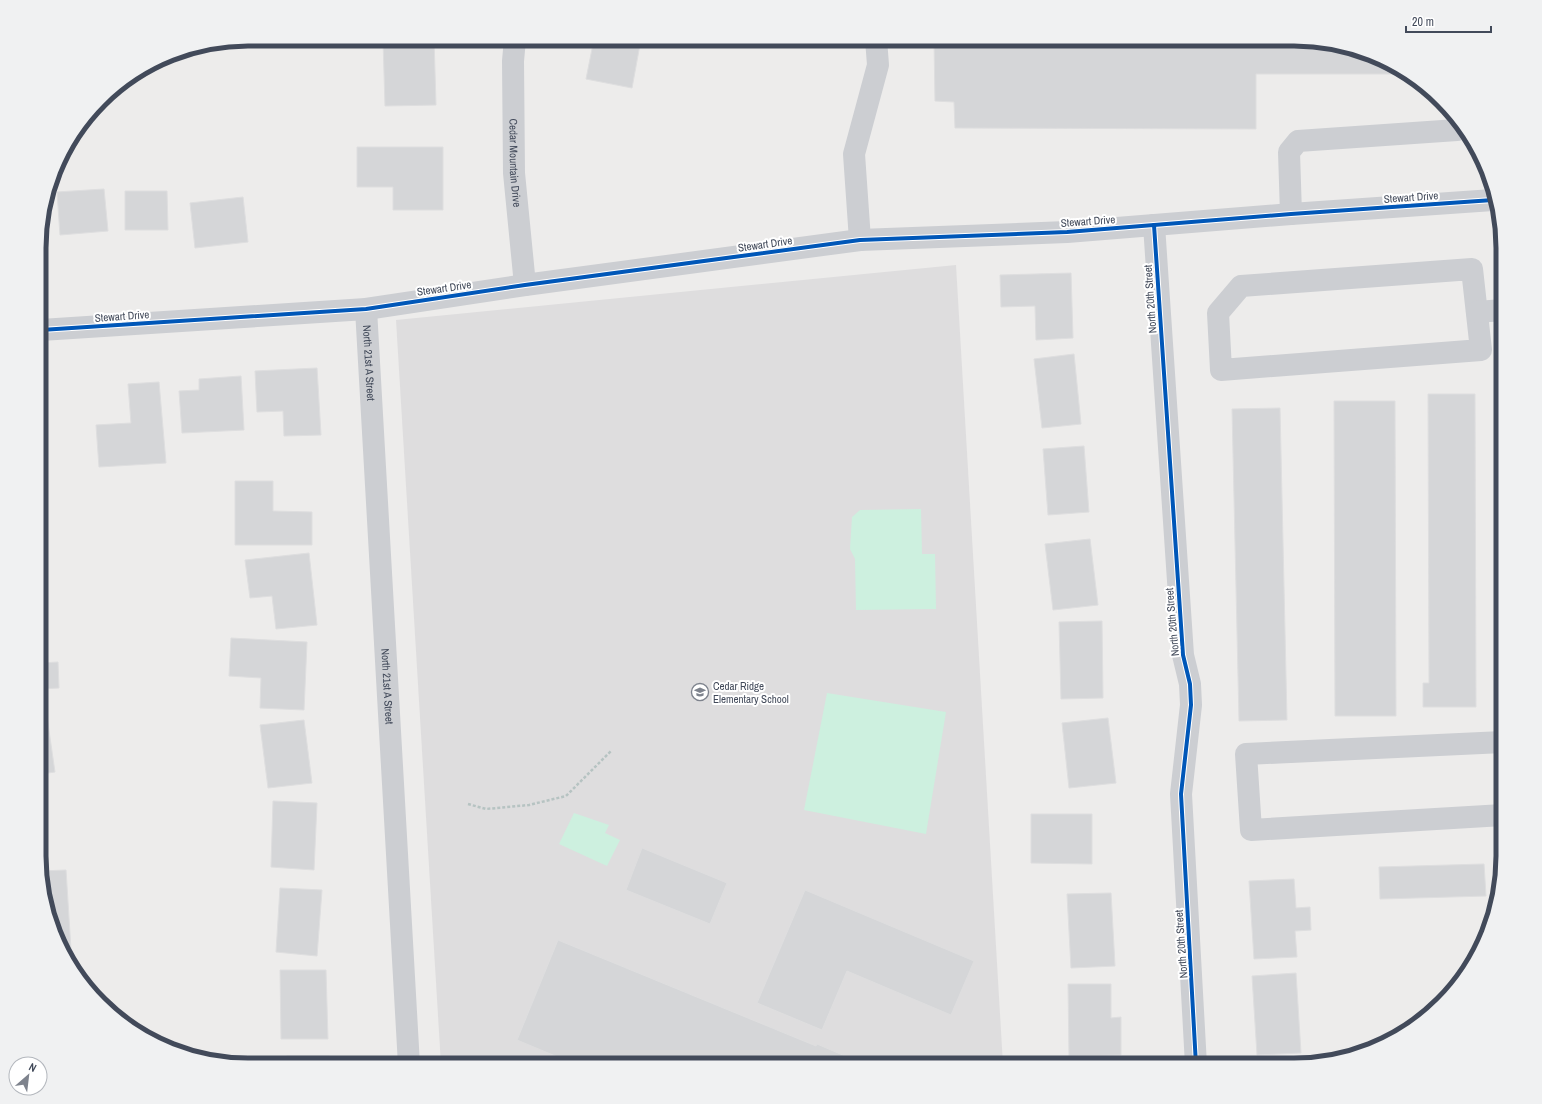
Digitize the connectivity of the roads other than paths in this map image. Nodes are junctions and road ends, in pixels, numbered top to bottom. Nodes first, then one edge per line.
1 (514, 46) edge
2 (877, 46) edge
3 (1457, 130) dead end
4 (1490, 200) edge
5 (1291, 214) junction
6 (1154, 225) junction
7 (860, 240) junction
8 (526, 285) junction
9 (366, 309) junction
10 (1496, 311) edge
11 (1477, 312) junction
12 (46, 330) edge
13 (1496, 742) edge
14 (1496, 815) edge
15 (409, 1058) edge
16 (1196, 1058) edge

1 - 8 street, Cedar Mountain Drive
2 - 7 street
3 - 5 street
4 - 5 street, Stewart Drive
5 - 6 street, Stewart Drive
6 - 7 street, Stewart Drive
6 - 16 street, North 20th Street
7 - 8 street, Stewart Drive
8 - 9 street, Stewart Drive
9 - 12 street, Stewart Drive
9 - 15 street, North 21st A Street
10 - 11 street
11 - 11 street
13 - 14 street

